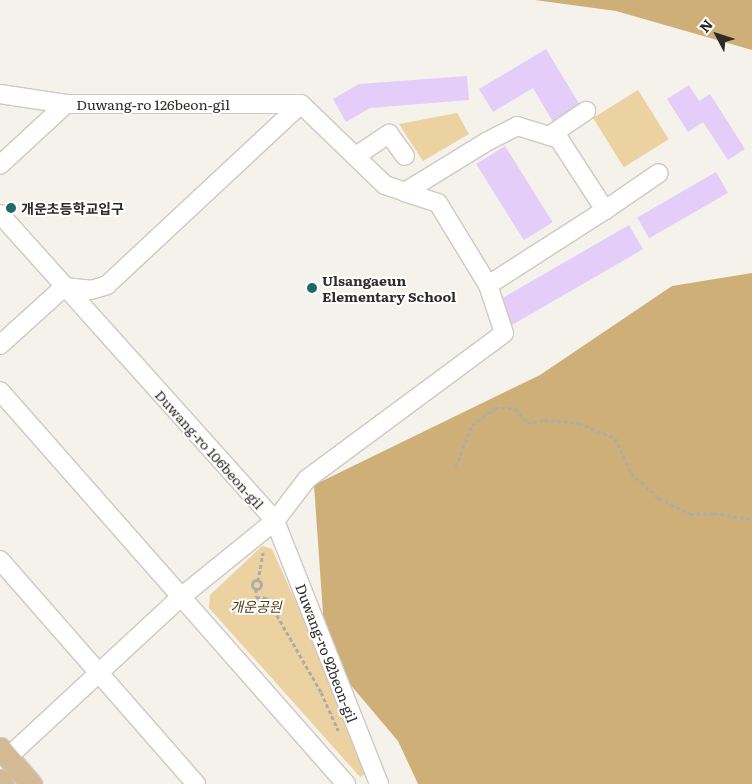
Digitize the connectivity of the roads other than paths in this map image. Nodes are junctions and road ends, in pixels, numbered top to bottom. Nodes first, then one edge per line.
1 (0, 94) edge
2 (66, 104) junction
3 (301, 104) junction
4 (586, 111) dead end
5 (549, 136) junction
6 (356, 156) junction
7 (405, 156) dead end
8 (0, 165) edge
9 (659, 173) dead end
10 (405, 192) junction
11 (605, 210) junction
12 (0, 214) edge
13 (488, 284) junction
14 (64, 287) junction
15 (0, 345) edge
16 (0, 390) edge
17 (275, 521) junction
18 (0, 560) edge
19 (181, 597) junction
20 (98, 672) junction
21 (4, 752) edge
22 (0, 780) edge
23 (3, 784) edge
24 (31, 784) edge
25 (196, 784) edge
26 (346, 784) edge
27 (380, 784) edge

1 - 2 street
2 - 3 street, Duwang-ro 126beon-gil
2 - 8 street, Duwang-ro 126beon-gil
3 - 6 street
3 - 14 street
4 - 5 street
5 - 10 street
5 - 11 street
6 - 7 street
6 - 10 street
9 - 11 street
10 - 13 street
11 - 13 street
12 - 14 street, Duwang-ro 106beon-gil
13 - 17 street
14 - 15 street
14 - 17 street, Duwang-ro 106beon-gil
16 - 19 street
17 - 19 street, Duwang-ro 106beon-gil
17 - 27 street, Duwang-ro 92beon-gil
18 - 20 street
19 - 20 street, Duwang-ro 106beon-gil
19 - 26 street
20 - 21 street, Duwang-ro 106beon-gil
20 - 25 street
21 - 24 main road
22 - 23 main road

